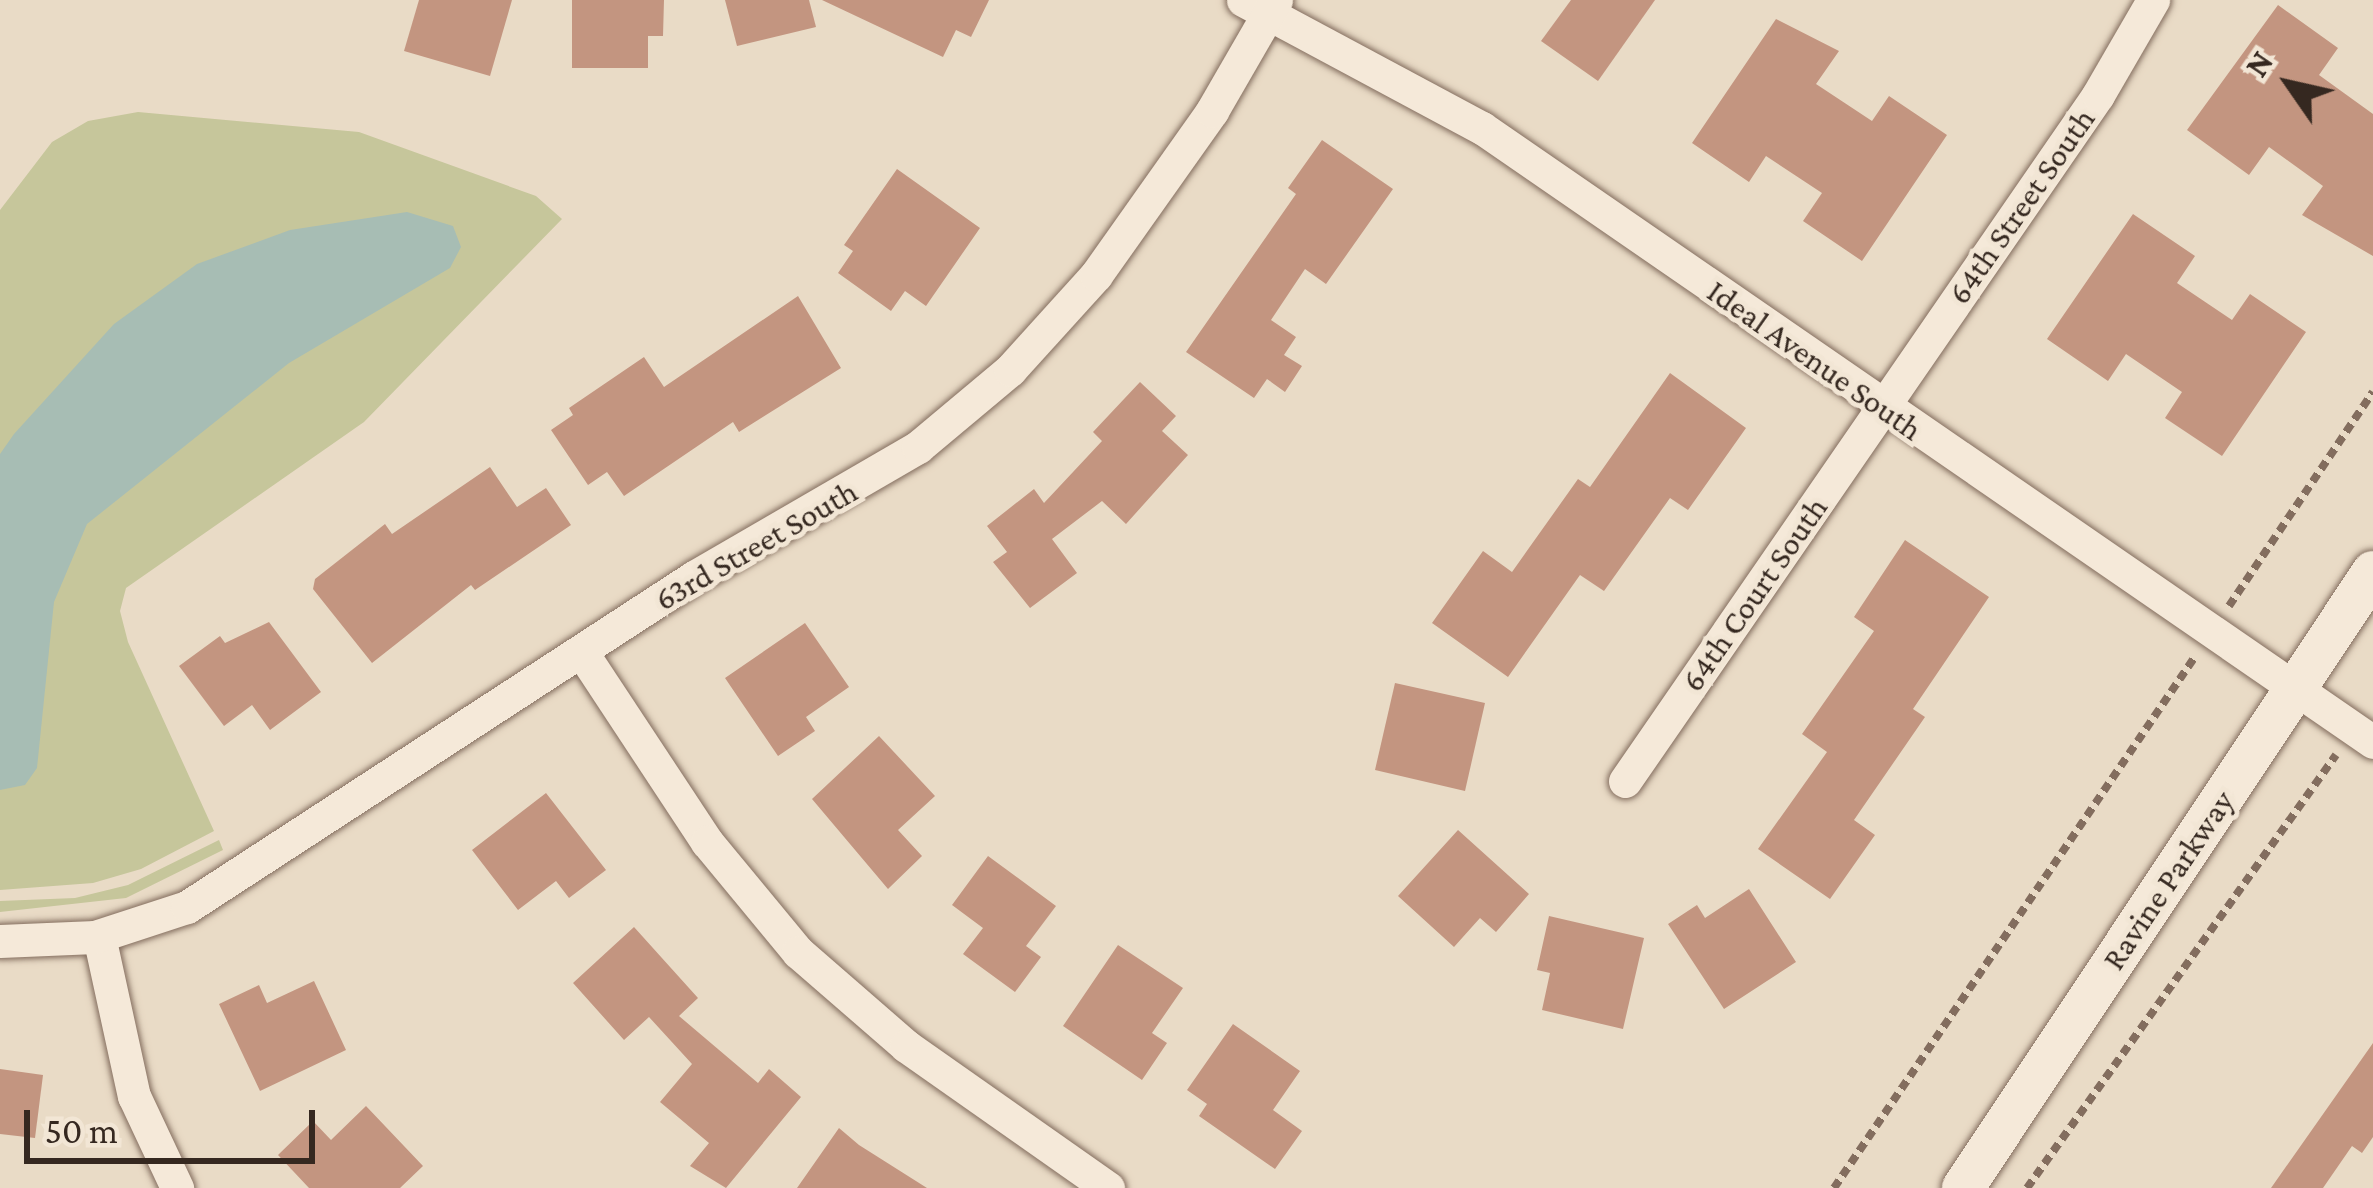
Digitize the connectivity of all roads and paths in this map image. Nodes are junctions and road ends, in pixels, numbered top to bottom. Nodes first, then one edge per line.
1 (2153, 0) edge
2 (1262, 4) edge
3 (2373, 392) edge
4 (1883, 407) junction
5 (2373, 572) edge
6 (2236, 596) dead end
7 (581, 651) junction
8 (2191, 663) dead end
9 (2295, 689) junction
10 (2363, 736) edge
11 (1625, 781) dead end
12 (99, 936) junction
13 (0, 941) edge
14 (177, 1188) edge
15 (1108, 1188) edge
16 (1834, 1188) edge
17 (1963, 1188) edge
18 (2026, 1188) edge

1 - 4 street, 64th Street South
2 - 4 street, Ideal Avenue South
2 - 7 street, 63rd Street South
3 - 6 path
4 - 9 street, Ideal Avenue South
4 - 11 street, 64th Court South
5 - 9 street, Ravine Parkway
7 - 12 street, 63rd Street South
7 - 15 street
8 - 16 path
9 - 10 street, Ideal Avenue South
9 - 17 street, Ravine Parkway
10 - 18 path
12 - 13 street, 63rd Street South
12 - 14 street

